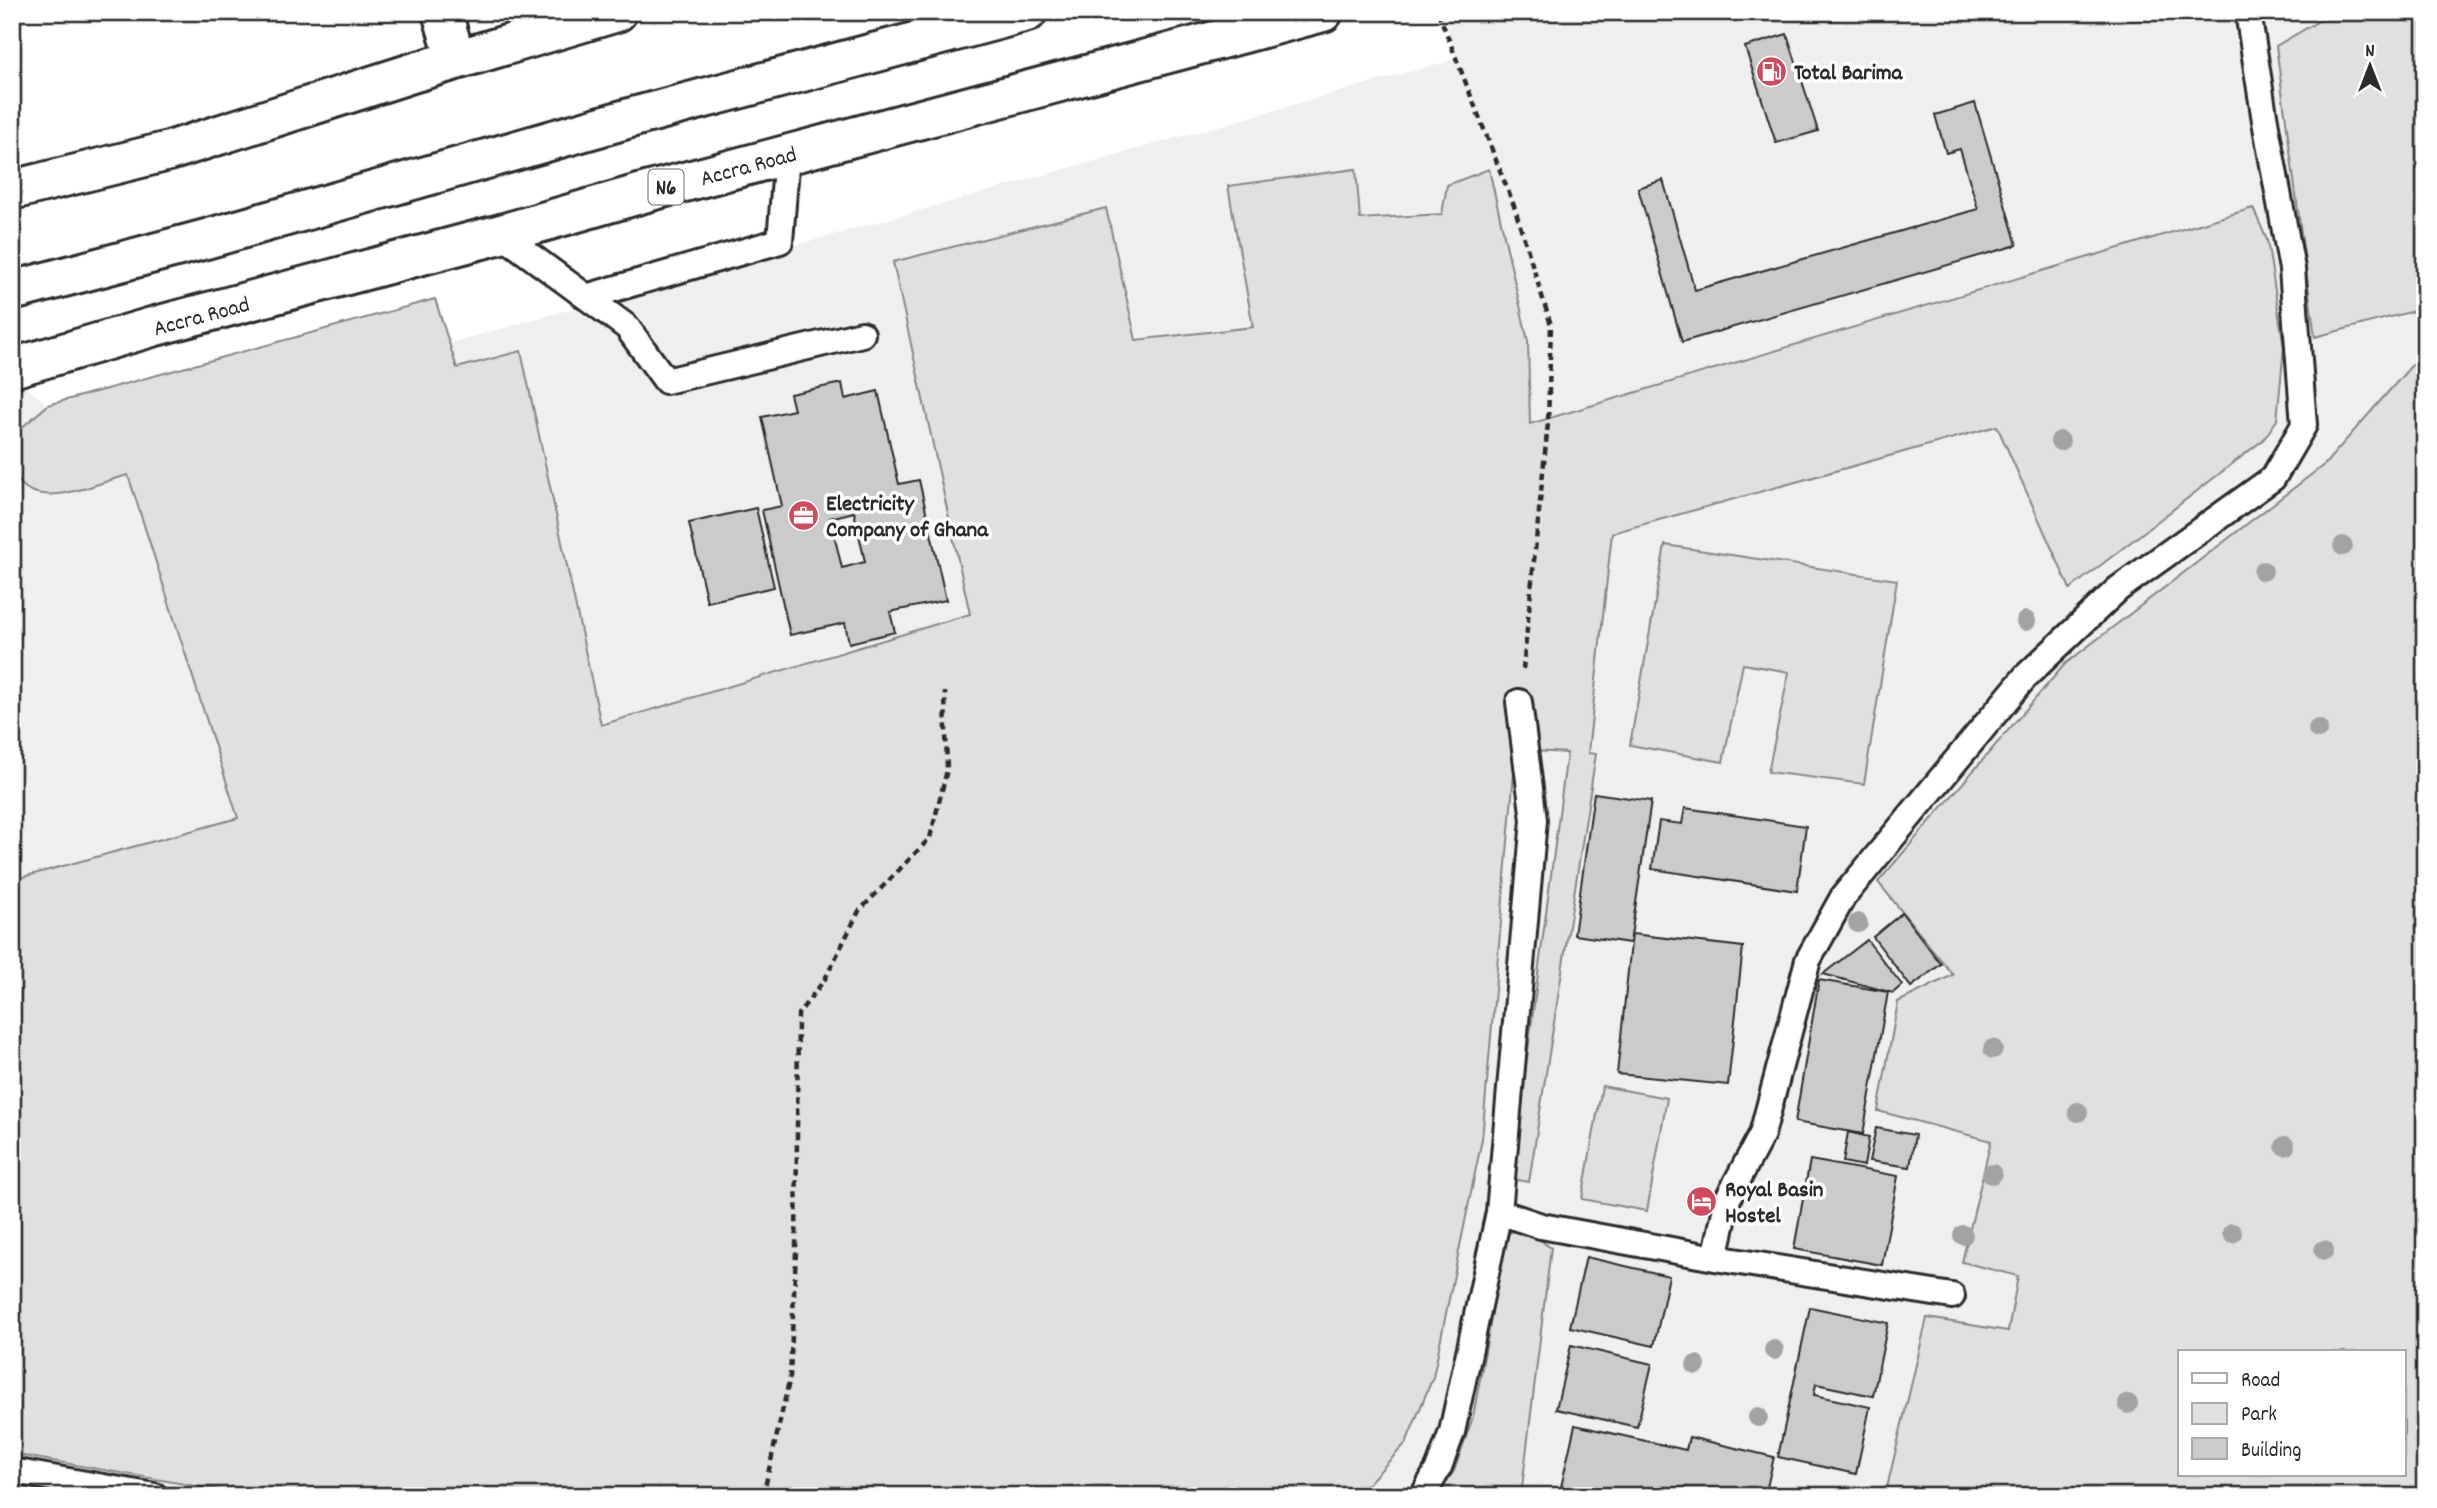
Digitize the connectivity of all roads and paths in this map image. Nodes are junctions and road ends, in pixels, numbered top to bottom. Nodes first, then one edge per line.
1 (442, 12) edge
2 (617, 12) edge
3 (1027, 12) edge
4 (1323, 12) edge
5 (1438, 12) edge
6 (2248, 12) edge
7 (456, 60) junction
8 (787, 154) junction
9 (12, 190) edge
10 (501, 234) junction
11 (12, 291) edge
12 (586, 297) junction
13 (862, 334) dead end
14 (12, 368) edge
15 (945, 692) dead end
16 (1519, 702) joint
17 (1499, 1212) junction
18 (1714, 1258) junction
19 (1952, 1296) dead end
20 (12, 1471) edge
21 (155, 1496) edge
22 (762, 1496) edge
23 (1423, 1496) edge

1 - 7 main road
2 - 7 main road
3 - 11 main road
4 - 8 main road, Accra Road / N6
5 - 16 path
6 - 18 lane
7 - 9 main road
8 - 10 main road, Accra Road / N6
8 - 12 lane
10 - 12 lane
10 - 14 main road, Accra Road / N6
12 - 13 lane
15 - 22 path
16 - 17 lane
17 - 18 lane
17 - 23 lane
18 - 19 lane
20 - 21 lane

